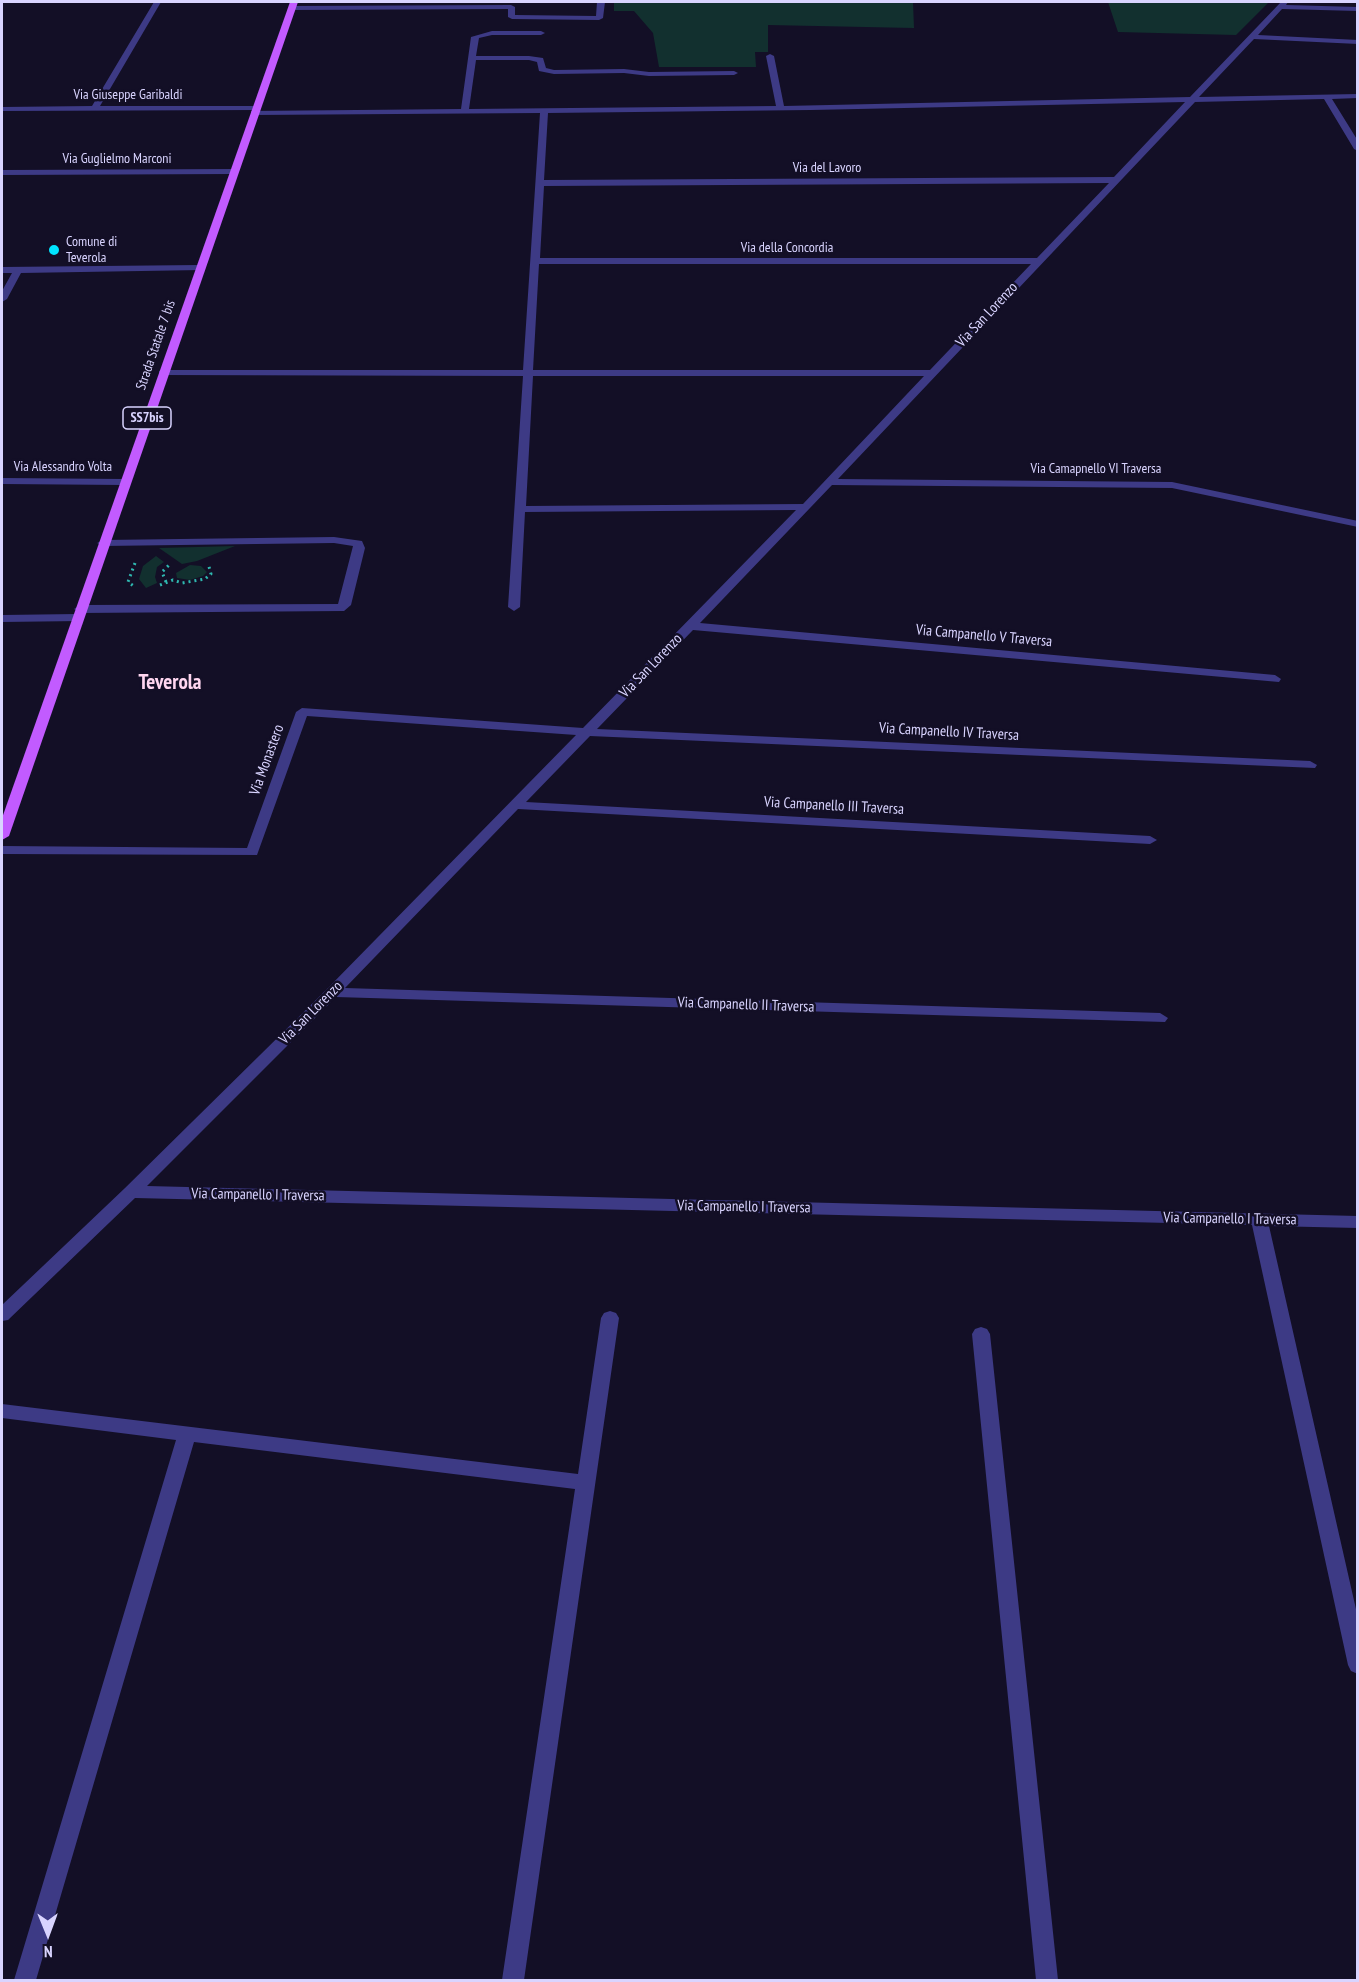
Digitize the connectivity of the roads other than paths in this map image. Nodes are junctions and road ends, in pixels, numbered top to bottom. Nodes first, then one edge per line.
1 (157, 2) edge
2 (600, 2) edge
3 (1282, 4) edge
4 (293, 5) edge
5 (1358, 9) edge
6 (541, 33) dead end
7 (1252, 37) junction
8 (1358, 42) edge
9 (770, 56) dead end
10 (472, 58) junction
11 (734, 73) dead end
12 (1326, 96) junction
13 (1358, 96) edge
14 (1193, 100) junction
15 (780, 108) junction
16 (2, 109) edge
17 (94, 109) junction
18 (255, 110) junction
19 (544, 111) junction
20 (465, 112) junction
21 (1358, 149) edge
22 (233, 171) junction
23 (2, 173) edge
24 (1115, 180) junction
25 (540, 183) junction
26 (535, 261) junction
27 (1039, 261) junction
28 (199, 268) junction
29 (2, 270) edge
30 (18, 270) junction
31 (2, 299) edge
32 (163, 373) junction
33 (528, 373) junction
34 (933, 373) junction
35 (2, 481) edge
36 (124, 482) junction
37 (830, 482) junction
38 (806, 507) junction
39 (520, 509) junction
40 (1358, 524) edge
41 (103, 543) junction
42 (514, 608) dead end
43 (79, 613) junction
44 (2, 619) edge
45 (690, 626) junction
46 (1275, 679) dead end
47 (586, 732) junction
48 (1310, 765) dead end
49 (515, 805) junction
50 (2, 836) edge
51 (1150, 840) dead end
52 (2, 850) edge
53 (332, 992) junction
54 (1160, 1018) dead end
55 (131, 1192) junction
56 (1259, 1220) junction
57 (1358, 1222) edge
58 (2, 1315) edge
59 (610, 1318) dead end
60 (981, 1334) dead end
61 (2, 1411) edge
62 (187, 1434) junction
63 (586, 1483) junction
64 (1358, 1665) edge
65 (25, 1980) edge
66 (513, 1980) edge
67 (1047, 1980) edge

1 - 17 street
2 - 4 street
3 - 5 street
3 - 7 street, Via San Lorenzo
4 - 18 main road, Strada Statale 7 bis / SS7bis
6 - 10 street
7 - 8 street
7 - 14 street, Via San Lorenzo
9 - 15 street
10 - 11 street
10 - 20 street
12 - 13 street, Via Giuseppe Garibaldi
12 - 14 street, Via Giuseppe Garibaldi
12 - 21 street
14 - 15 street, Via Giuseppe Garibaldi
14 - 24 street, Via San Lorenzo
15 - 19 street, Via Giuseppe Garibaldi
16 - 17 street, Via Giuseppe Garibaldi
17 - 18 street, Via Giuseppe Garibaldi
18 - 20 street, Via Giuseppe Garibaldi
18 - 22 main road, Strada Statale 7 bis / SS7bis
19 - 20 street, Via Giuseppe Garibaldi
19 - 25 street
22 - 23 street, Via Guglielmo Marconi
22 - 28 main road, Strada Statale 7 bis / SS7bis
24 - 25 street, Via del Lavoro
24 - 27 street, Via San Lorenzo
25 - 26 street
26 - 27 street, Via della Concordia
26 - 33 street
27 - 34 street, Via San Lorenzo
28 - 30 street
28 - 32 main road, Strada Statale 7 bis / SS7bis
29 - 30 street
30 - 31 street
32 - 33 street
32 - 36 main road, Strada Statale 7 bis / SS7bis
33 - 34 street
33 - 39 street
34 - 37 street, Via San Lorenzo
35 - 36 street, Via Alessandro Volta
36 - 41 main road, Strada Statale 7 bis / SS7bis
37 - 38 street, Via San Lorenzo
37 - 40 street, Via Camapnello VI Traversa
38 - 39 street
38 - 45 street, Via San Lorenzo
39 - 42 street
41 - 43 main road, Strada Statale 7 bis / SS7bis
41 - 43 street
43 - 44 street
43 - 50 main road, Strada Statale 7 bis / SS7bis
45 - 46 street, Via Campanello V Traversa
45 - 47 street, Via San Lorenzo
47 - 48 street, Via Campanello IV Traversa
47 - 49 street, Via San Lorenzo
47 - 52 street, Via Monastero
49 - 51 street, Via Campanello III Traversa
49 - 53 street, Via San Lorenzo
53 - 54 street, Via Campanello II Traversa
53 - 55 street, Via San Lorenzo
55 - 56 street, Via Campanello I Traversa
55 - 58 street, Via San Lorenzo
56 - 57 street, Via Campanello I Traversa
56 - 64 street
59 - 63 street
60 - 67 street
61 - 62 street
62 - 63 street
62 - 65 street
63 - 66 street

